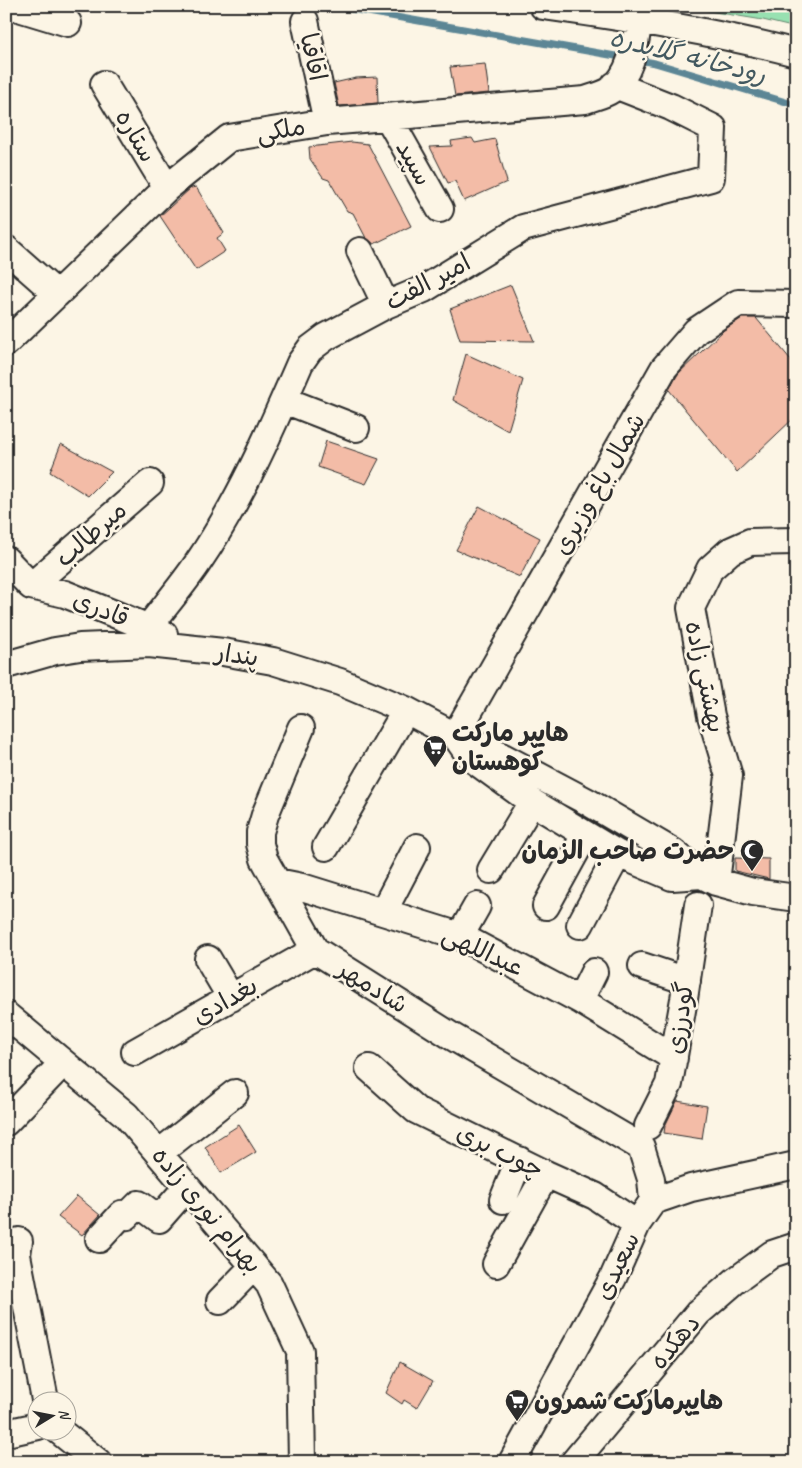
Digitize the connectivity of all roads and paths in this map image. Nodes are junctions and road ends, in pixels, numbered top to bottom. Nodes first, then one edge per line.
1 (12, 6) edge
2 (543, 6) edge
3 (639, 20) junction
4 (305, 21) dead end
5 (68, 24) dead end
6 (796, 53) edge
7 (621, 79) junction
8 (104, 84) dead end
9 (388, 117) junction
10 (327, 122) junction
11 (167, 188) junction
12 (440, 209) dead end
13 (6, 248) edge
14 (360, 251) dead end
15 (57, 294) junction
16 (796, 304) edge
17 (386, 305) junction
18 (6, 343) edge
19 (284, 400) junction
20 (356, 428) dead end
21 (150, 483) dead end
22 (796, 541) edge
23 (6, 560) edge
24 (31, 586) junction
25 (148, 628) junction
26 (204, 650) junction
27 (6, 665) edge
28 (406, 710) junction
29 (301, 728) dead end
30 (455, 736) junction
31 (532, 802) junction
32 (584, 835) junction
33 (326, 846) dead end
34 (417, 847) dead end
35 (618, 854) junction
36 (491, 870) dead end
37 (709, 879) junction
38 (277, 882) junction
39 (796, 898) edge
40 (698, 905) dead end
41 (477, 906) dead end
42 (546, 906) dead end
43 (383, 912) junction
44 (580, 925) dead end
45 (460, 936) junction
46 (315, 950) junction
47 (208, 959) dead end
48 (642, 966) dead end
49 (594, 972) dead end
50 (687, 981) junction
51 (231, 998) junction
52 (580, 1000) junction
53 (6, 1015) edge
54 (135, 1052) dead end
55 (674, 1058) junction
56 (63, 1063) junction
57 (369, 1068) dead end
58 (235, 1093) dead end
59 (6, 1122) edge
60 (644, 1136) junction
61 (159, 1153) junction
62 (519, 1160) junction
63 (796, 1165) edge
64 (546, 1174) junction
65 (187, 1187) junction
66 (503, 1200) dead end
67 (653, 1201) junction
68 (637, 1224) junction
69 (99, 1238) dead end
70 (20, 1241) dead end
71 (796, 1246) edge
72 (496, 1264) dead end
73 (254, 1266) junction
74 (220, 1301) dead end
75 (43, 1390) edge
76 (28, 1428) edge
77 (6, 1433) edge
78 (70, 1440) edge
79 (98, 1462) edge
80 (302, 1462) edge
81 (512, 1462) edge
82 (574, 1462) edge

1 - 5 street
2 - 3 street
3 - 6 street
3 - 7 street
4 - 10 street, اقاقیا
7 - 9 street, ملکی
7 - 17 street, امیر الفت
8 - 11 street, ستاره
9 - 10 street, ملکی
9 - 12 street, سپید
10 - 11 street, ملکی
11 - 15 street, ملکی
13 - 15 street
14 - 17 street
15 - 18 street, ملکی
16 - 30 street, شمال باغ وزیری
17 - 19 street, امیر الفت
19 - 20 street
19 - 25 street, امیر الفت
21 - 24 street, میرطالب
22 - 37 street, بهشتی زاده
23 - 24 street
24 - 25 street, قادری
25 - 26 street, قادری
26 - 27 street, پندار
26 - 28 street, پندار
28 - 30 street, پندار
28 - 33 street
29 - 38 street, شادمهر
30 - 31 street
30 - 37 street, پندار
31 - 32 street
31 - 36 street
32 - 35 street
32 - 42 street
34 - 43 street
35 - 37 street
35 - 44 street
37 - 39 street
38 - 43 street, عبداللهی
38 - 46 street, شادمهر
40 - 50 street, گودرزی
41 - 45 street
43 - 45 street, عبداللهی
45 - 52 street, عبداللهی
46 - 51 street, بغدادی
46 - 60 street, شادمهر
47 - 51 street
48 - 50 street
49 - 52 street
50 - 55 street, گودرزی
51 - 54 street, بغدادی
52 - 55 street, عبداللهی
53 - 56 street, بهرام نوری زاده
55 - 60 street, گودرزی
56 - 59 street
56 - 61 street, بهرام نوری زاده
57 - 62 street, چوب بری
58 - 61 street
60 - 67 street
61 - 65 street, بهرام نوری زاده
62 - 64 street, چوب بری
62 - 66 street
63 - 67 street
64 - 68 street, چوب بری
64 - 72 street
65 - 69 street
65 - 73 street, بهرام نوری زاده
67 - 68 street, سعیدی
68 - 81 street, سعیدی
70 - 75 street
71 - 82 street, دهکده
73 - 74 street
73 - 80 street, بهرام نوری زاده
76 - 77 street
78 - 79 street

